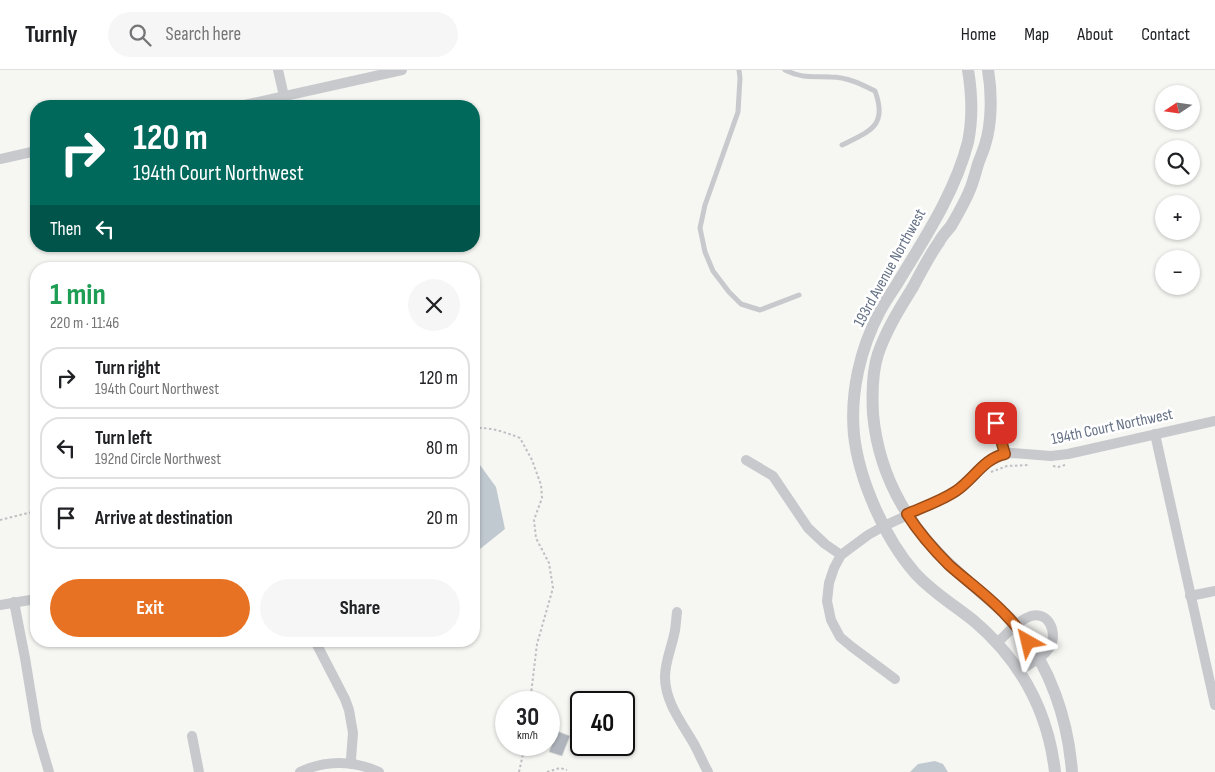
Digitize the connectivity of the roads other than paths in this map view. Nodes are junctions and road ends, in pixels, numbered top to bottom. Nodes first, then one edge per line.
1 (278, 70) edge
2 (402, 70) edge
3 (739, 70) edge
4 (785, 70) edge
5 (968, 70) edge
6 (988, 70) edge
7 (284, 96) junction
8 (266, 100) edge
9 (842, 145) dead end
10 (30, 152) edge
11 (0, 159) edge
12 (799, 295) dead end
13 (992, 407) dead end
14 (1215, 421) edge
15 (1155, 434) junction
16 (1005, 454) junction
17 (746, 460) dead end
18 (907, 514) junction
19 (884, 526) junction
20 (841, 555) junction
21 (1215, 591) edge
22 (1190, 596) junction
23 (30, 600) edge
24 (14, 602) junction
25 (0, 605) edge
26 (677, 612) dead end
27 (1016, 626) junction
28 (997, 643) junction
29 (318, 647) edge
30 (1038, 659) junction
31 (1019, 671) junction
32 (895, 679) dead end
33 (1215, 705) edge
34 (192, 736) dead end
35 (352, 764) junction
36 (49, 772) edge
37 (199, 772) edge
38 (300, 772) edge
39 (379, 772) edge
40 (708, 772) edge
41 (1055, 772) edge
42 (1072, 772) edge

1 - 7 street
2 - 7 street
3 - 12 lane
4 - 9 lane
5 - 19 street, 193rd Avenue Northwest
6 - 18 street, 193rd Avenue Northwest
7 - 8 street
10 - 11 street
13 - 16 street
14 - 15 street, 194th Court Northwest
15 - 16 street, 194th Court Northwest
15 - 22 street
16 - 18 street, 194th Court Northwest
17 - 20 street
18 - 19 street, 194th Court Northwest
18 - 27 street, 193rd Avenue Northwest
19 - 20 street, 194th Court Northwest
19 - 28 street, 193rd Avenue Northwest
20 - 32 street, 194th Court Northwest
21 - 22 street
22 - 33 street
23 - 24 street
24 - 25 street
24 - 36 street
26 - 40 street
27 - 28 street
27 - 30 street, 193rd Avenue Northwest
27 - 30 street
28 - 31 street, 193rd Avenue Northwest
29 - 35 street
30 - 31 street
30 - 42 street, 193rd Avenue Northwest
31 - 41 street, 193rd Avenue Northwest
34 - 37 street
35 - 38 street
35 - 39 street

